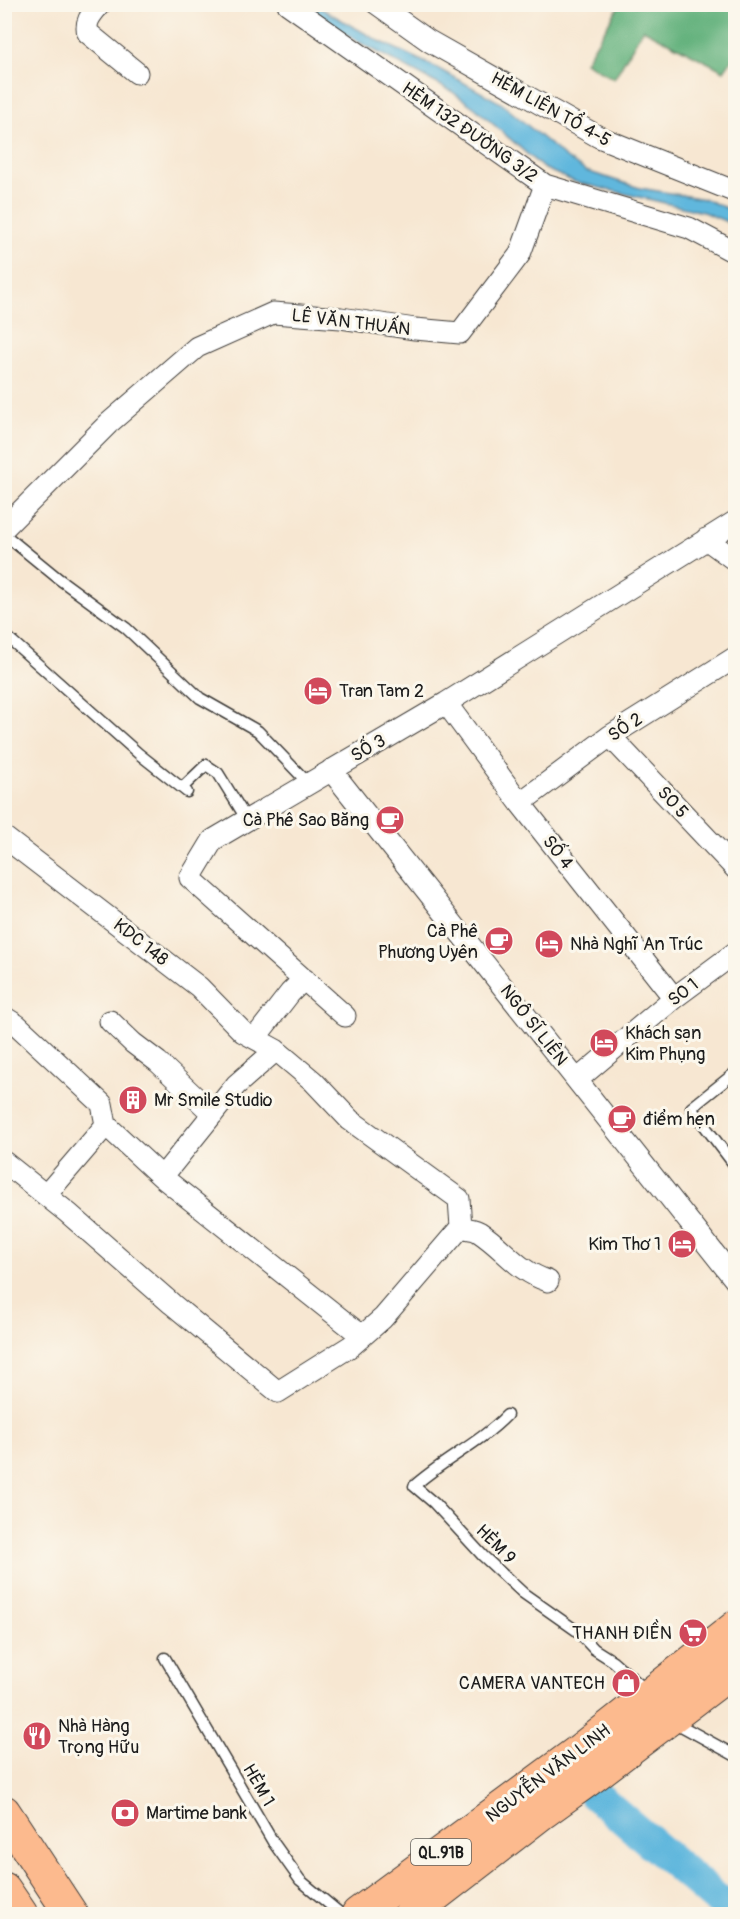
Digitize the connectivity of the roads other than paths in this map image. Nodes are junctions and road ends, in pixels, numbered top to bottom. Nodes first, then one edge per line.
1 (100, 4) edge
2 (288, 4) edge
3 (377, 4) edge
4 (137, 73) dead end
5 (545, 185) junction
6 (735, 192) edge
7 (735, 253) edge
8 (735, 521) edge
9 (4, 528) edge
10 (4, 534) edge
11 (706, 539) junction
12 (735, 561) edge
13 (4, 634) edge
14 (733, 664) edge
15 (446, 703) junction
16 (610, 736) junction
17 (331, 770) junction
18 (309, 784) junction
19 (520, 803) junction
20 (247, 820) junction
21 (4, 837) edge
22 (735, 869) edge
23 (735, 952) edge
24 (304, 979) junction
25 (674, 998) junction
26 (345, 1016) dead end
27 (4, 1017) edge
28 (110, 1021) dead end
29 (255, 1038) junction
30 (276, 1050) junction
31 (735, 1072) edge
32 (577, 1080) junction
33 (213, 1114) junction
34 (106, 1125) junction
35 (4, 1162) edge
36 (735, 1167) edge
37 (162, 1177) junction
38 (46, 1195) junction
39 (461, 1227) junction
40 (548, 1281) dead end
41 (735, 1281) edge
42 (362, 1336) junction
43 (507, 1415) dead end
44 (735, 1627) edge
45 (165, 1658) dead end
46 (735, 1668) edge
47 (660, 1707) junction
48 (735, 1756) edge
49 (534, 1801) junction
50 (4, 1812) edge
51 (4, 1889) edge
52 (21, 1914) edge
53 (70, 1914) edge
54 (341, 1914) edge
55 (358, 1914) edge
56 (411, 1914) edge

1 - 4 street
2 - 5 street, HẺM 132 ĐƯỜNG 3/2
3 - 6 street, HẺM LIÊN TỔ 4-5
5 - 7 street, HẺM 132 ĐƯỜNG 3/2
5 - 9 street, LÊ VĂN THUẤN
8 - 11 street, SỐ 3
10 - 18 lane
11 - 12 street
11 - 15 street, SỐ 3
13 - 20 lane
14 - 16 street, SỐ 2
15 - 17 street, SỐ 3
15 - 19 street, SỐ 4
16 - 19 street, SỐ 2
16 - 22 street, SO 5
17 - 18 street, SỐ 3
17 - 32 street, NGÔ SĨ LIÊN
18 - 20 street, SỐ 3
19 - 25 street, SỐ 4
20 - 24 street, SỐ 3
21 - 29 street, KDC 148
23 - 25 street, SO 1
24 - 26 street, SỐ 3
24 - 29 street
25 - 32 street, SO 1
27 - 34 street
28 - 33 street
29 - 30 street, KDC 148
30 - 33 street
30 - 39 street, KDC 148
31 - 36 lane
32 - 41 street, NGÔ SĨ LIÊN
33 - 37 street
34 - 37 street
34 - 38 street
35 - 38 street
37 - 42 street
38 - 42 street
39 - 40 street
39 - 42 street
43 - 47 lane, HẺM 9
44 - 47 highway, NGUYỄN VĂN LINH / QL.91B
45 - 54 lane, HẺM 1
46 - 47 highway, NGUYỄN VĂN LINH / QL.91B
47 - 48 lane
47 - 49 highway, NGUYỄN VĂN LINH / QL.91B
49 - 55 highway, NGUYỄN VĂN LINH / QL.91B
49 - 56 highway, NGUYỄN VĂN LINH / QL.91B
50 - 53 highway
51 - 52 highway

